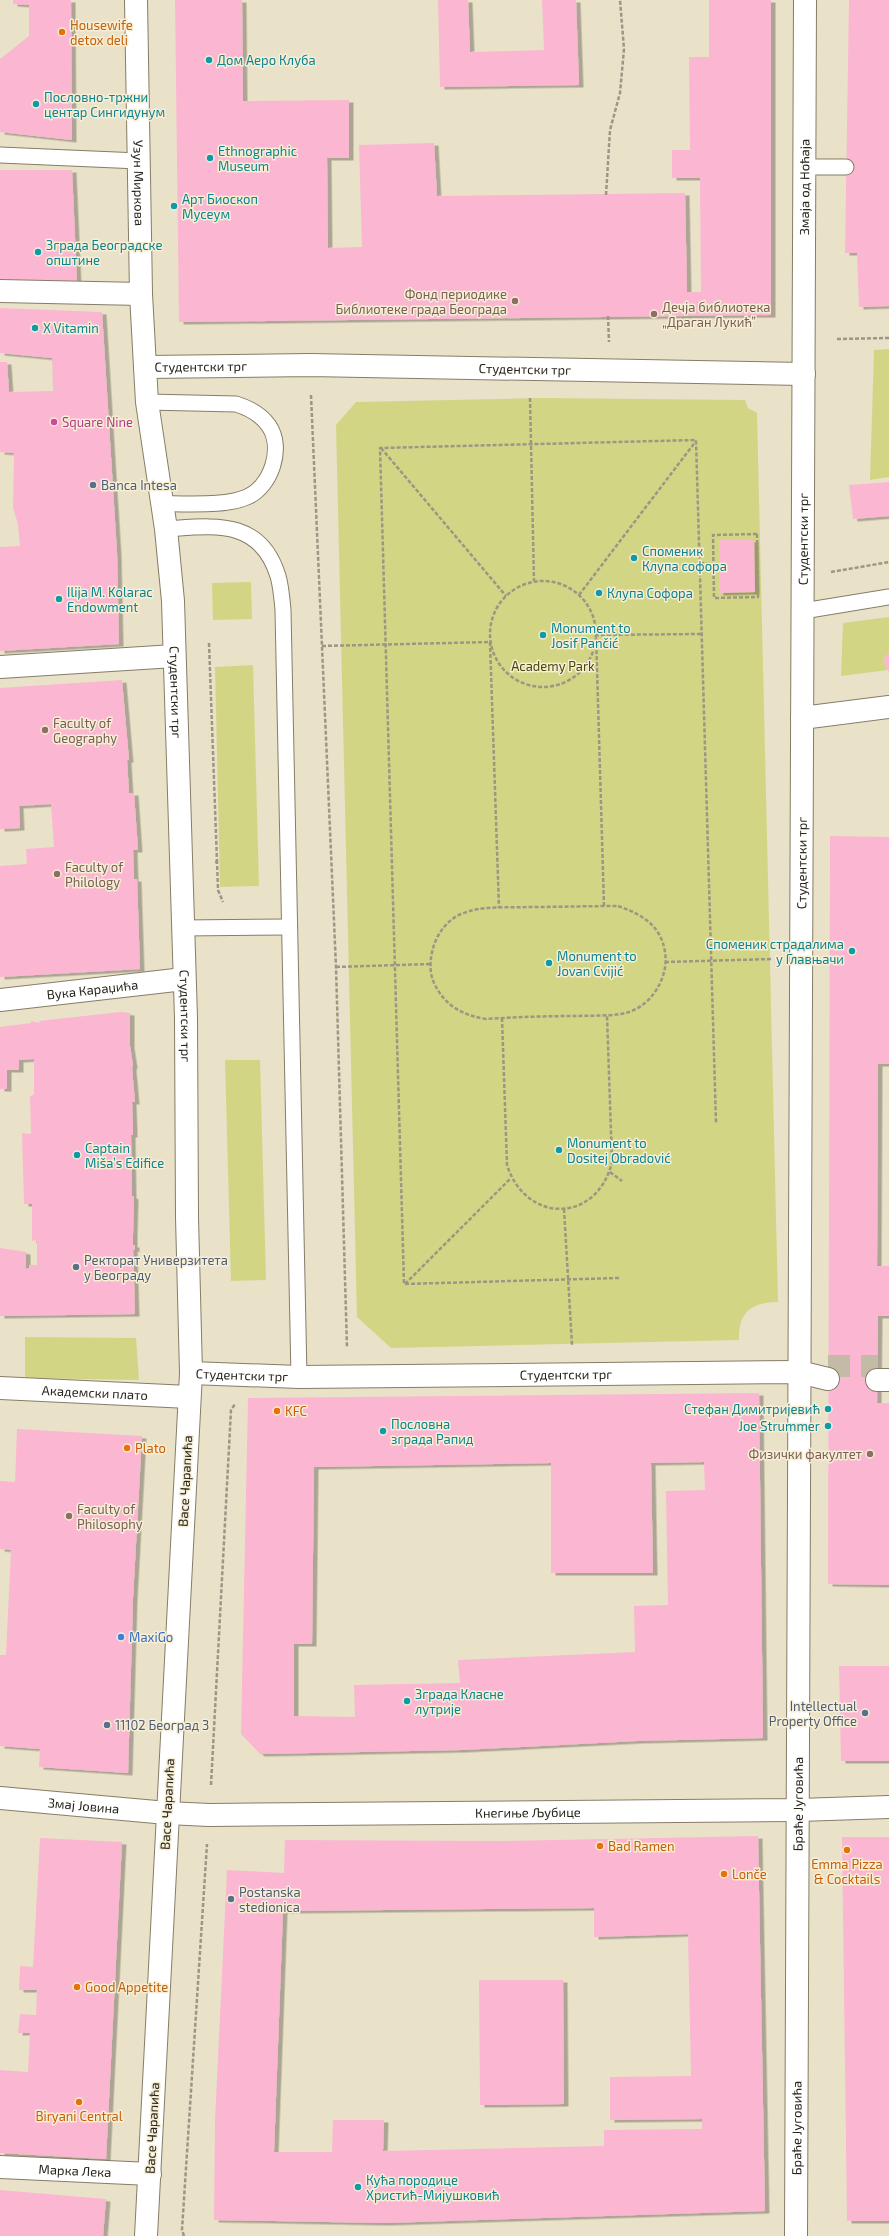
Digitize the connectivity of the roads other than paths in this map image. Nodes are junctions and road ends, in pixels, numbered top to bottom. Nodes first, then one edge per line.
1 (136, 0) edge
2 (805, 0) edge
3 (0, 155) edge
4 (139, 161) junction
5 (805, 167) junction
6 (846, 167) dead end
7 (0, 291) edge
8 (141, 294) junction
9 (145, 367) junction
10 (804, 374) junction
11 (147, 402) junction
12 (161, 504) junction
13 (166, 529) junction
14 (889, 597) edge
15 (803, 611) junction
16 (174, 656) junction
17 (0, 667) edge
18 (889, 707) edge
19 (802, 718) junction
20 (289, 926) junction
21 (183, 928) junction
22 (184, 979) junction
23 (0, 1000) edge
24 (191, 1372) junction
25 (801, 1372) junction
26 (828, 1372) tunnel mouth
27 (299, 1377) junction
28 (0, 1388) edge
29 (189, 1397) junction
30 (0, 1798) edge
31 (889, 1807) edge
32 (799, 1810) junction
33 (167, 1813) junction
34 (0, 2167) edge
35 (150, 2174) junction
36 (146, 2236) edge
37 (796, 2236) edge

1 - 4 street, Узун Миркова
2 - 5 street, Змаја од Ноћаја
3 - 4 lane
4 - 8 street, Узун Миркова
5 - 6 lane
5 - 10 street, Змаја од Ноћаја
7 - 8 street
8 - 9 street, Узун Миркова
9 - 10 street, Студентски трг
9 - 11 street, Студентски трг
10 - 15 street, Студентски трг
11 - 12 street, Студентски трг
11 - 12 lane
12 - 13 street, Студентски трг
13 - 16 street, Студентски трг
13 - 20 lane
14 - 15 lane
15 - 19 street, Студентски трг
16 - 17 street
16 - 21 street, Студентски трг
18 - 19 street
19 - 25 street, Студентски трг
20 - 21 lane
20 - 27 lane
21 - 22 street, Студентски трг
22 - 23 street, Вука Караџића
22 - 24 street, Студентски трг
24 - 27 street, Студентски трг
24 - 29 street, Васе Чарапића
25 - 26 street, Студентски трг
25 - 27 street, Студентски трг
25 - 32 street, Браће Југовића
28 - 29 street, Академски плато
29 - 33 street, Васе Чарапића
30 - 33 street, Змај Јовина
31 - 32 street, Кнегиње Љубице
32 - 33 street, Кнегиње Љубице
32 - 37 street, Браће Југовића
33 - 35 street, Васе Чарапића
34 - 35 street, Марка Лека
35 - 36 street, Васе Чарапића

